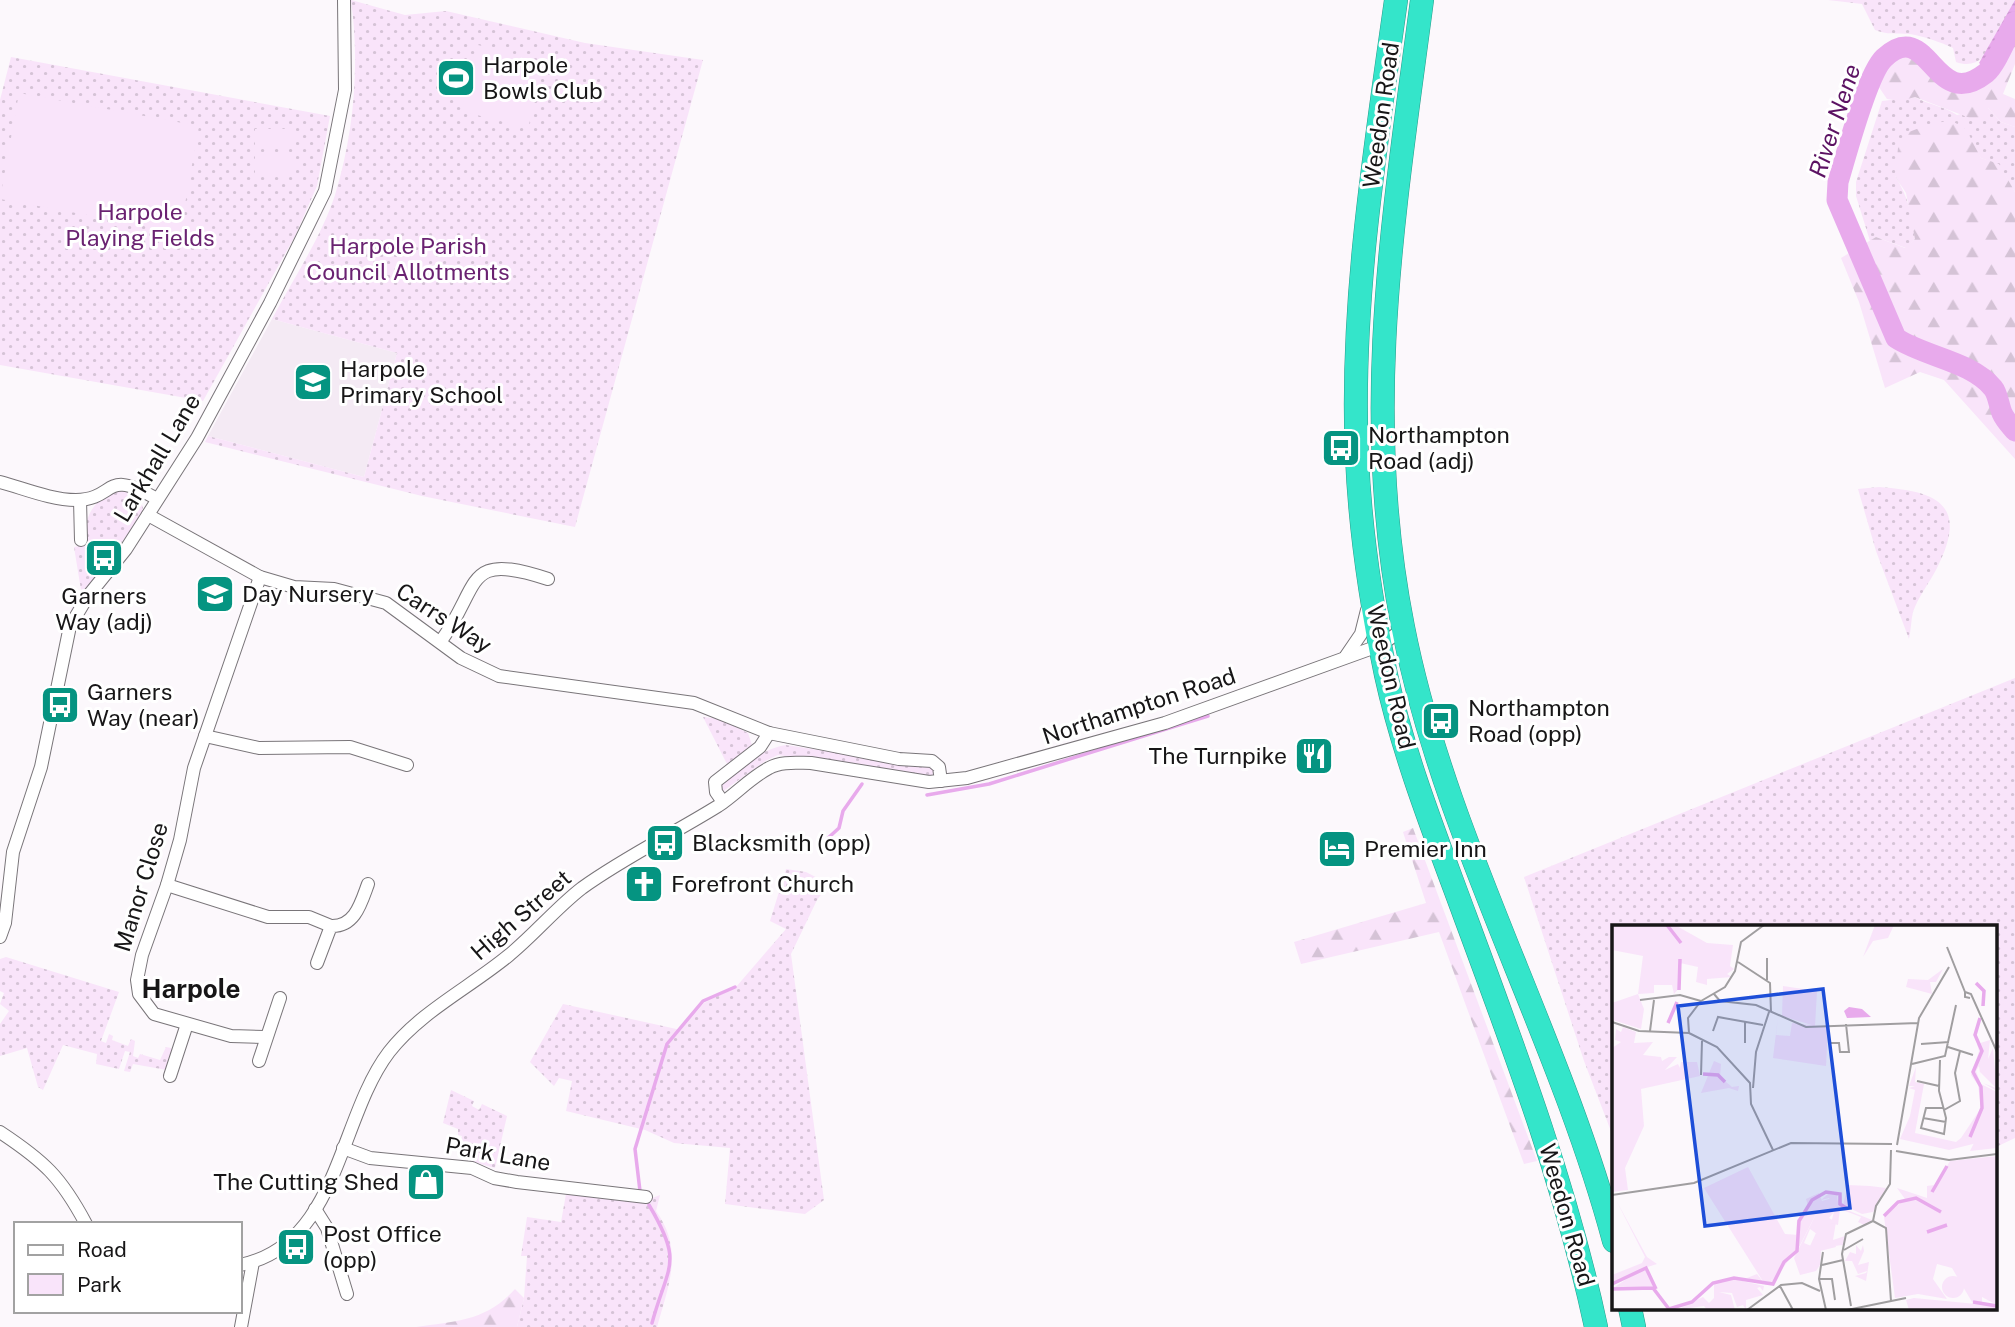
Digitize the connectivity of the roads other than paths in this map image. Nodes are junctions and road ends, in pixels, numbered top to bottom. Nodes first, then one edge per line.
1 (344, 0) edge
2 (1396, 0) edge
3 (1422, 0) edge
4 (0, 482) edge
5 (157, 499) junction
6 (80, 500) junction
7 (148, 515) junction
8 (80, 540) dead end
9 (260, 578) junction
10 (548, 579) dead end
11 (1370, 589) junction
12 (1403, 629) junction
13 (441, 641) junction
14 (1381, 645) junction
15 (1351, 655) junction
16 (1387, 677) junction
17 (769, 733) junction
18 (205, 736) junction
19 (407, 765) dead end
20 (941, 781) junction
21 (723, 802) junction
22 (368, 884) dead end
23 (167, 886) junction
24 (331, 926) junction
25 (0, 937) edge
26 (317, 963) dead end
27 (280, 998) dead end
28 (187, 1024) junction
29 (265, 1037) junction
30 (259, 1061) dead end
31 (170, 1076) dead end
32 (0, 1132) edge
33 (343, 1148) junction
34 (646, 1197) dead end
35 (315, 1209) junction
36 (85, 1222) edge
37 (1612, 1234) edge
38 (246, 1263) edge
39 (347, 1294) dead end
40 (242, 1312) edge
41 (1597, 1327) edge

1 - 5 street, Larkhall Lane
2 - 11 highway, Weedon Road
3 - 12 highway, Weedon Road
4 - 6 street
5 - 6 street
5 - 7 street, Larkhall Lane
6 - 8 street
7 - 9 street, Carrs Way
7 - 25 street, Larkhall Lane
9 - 13 street, Carrs Way
9 - 18 street, Manor Close
10 - 13 street
11 - 14 highway, Weedon Road
11 - 15 street
12 - 14 street, Northampton Road
12 - 37 highway, Weedon Road
13 - 17 street, Carrs Way
14 - 15 street, Northampton Road
14 - 16 highway, Weedon Road
15 - 16 street
15 - 20 street, Northampton Road
16 - 41 highway, Weedon Road
17 - 20 street, Carrs Way
17 - 21 street
18 - 19 street
18 - 23 street, Manor Close
20 - 21 street, High Street
21 - 33 street, High Street
22 - 24 street
23 - 24 street
23 - 28 street, Manor Close
24 - 26 street
27 - 29 street
28 - 29 street, Manor Close
28 - 31 street
29 - 30 street
32 - 36 street
33 - 34 street, Park Lane
33 - 35 street, High Street
35 - 38 street, High Street
35 - 39 street
38 - 40 street

